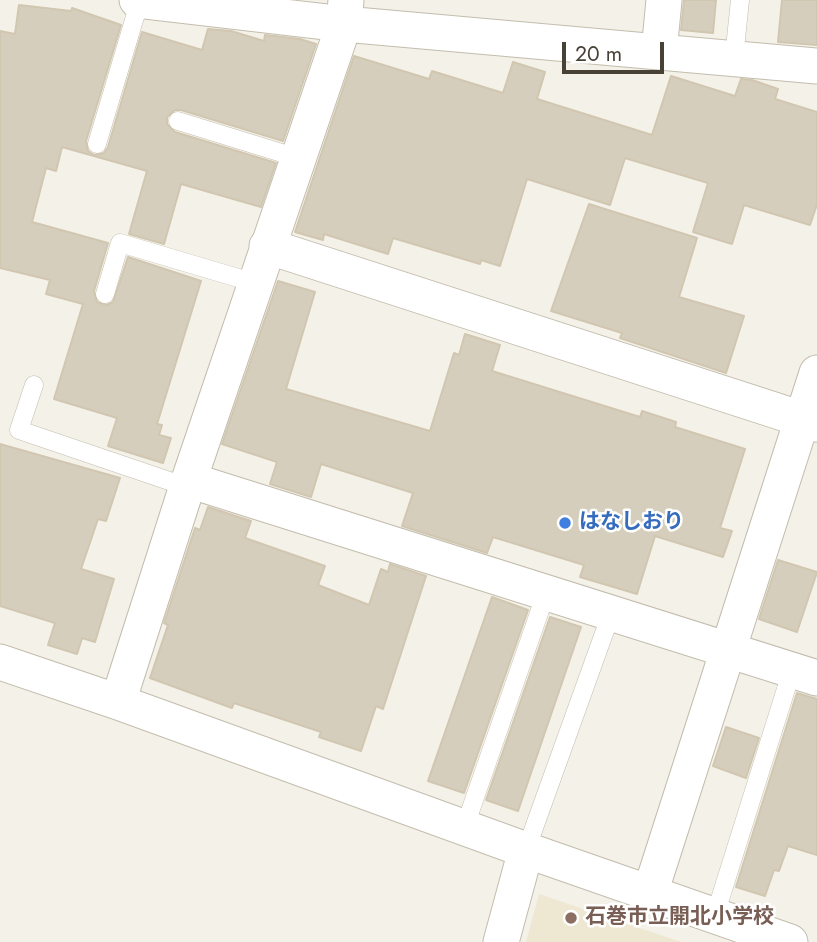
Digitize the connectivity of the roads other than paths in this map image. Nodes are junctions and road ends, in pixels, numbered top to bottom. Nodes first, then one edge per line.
1 (138, 0) edge
2 (664, 0) edge
3 (740, 0) edge
4 (345, 12) edge
5 (659, 52) junction
6 (734, 58) junction
7 (817, 66) edge
8 (178, 121) dead end
9 (97, 144) dead end
10 (298, 158) junction
11 (268, 246) junction
12 (256, 283) junction
13 (105, 293) dead end
14 (817, 373) edge
15 (34, 385) dead end
16 (810, 422) edge
17 (188, 484) junction
18 (546, 593) junction
19 (611, 614) junction
20 (727, 649) junction
21 (0, 662) edge
22 (805, 674) edge
23 (118, 702) junction
24 (465, 826) junction
25 (526, 850) junction
26 (650, 893) junction
27 (715, 915) junction
28 (501, 942) edge
29 (790, 942) edge

1 - 4 street
1 - 9 lane
2 - 5 street
3 - 6 lane
4 - 5 street
4 - 10 street
5 - 6 street
6 - 7 street
8 - 10 lane
10 - 11 street
11 - 12 street
11 - 16 street
12 - 13 lane
12 - 17 street
14 - 16 street
15 - 17 lane
16 - 20 street
17 - 18 street
17 - 23 street
18 - 19 street
18 - 24 lane
19 - 20 street
19 - 25 lane
20 - 22 street
20 - 26 street
21 - 23 street
22 - 27 lane
23 - 24 street
24 - 25 street
25 - 26 street
25 - 28 street
26 - 27 street
27 - 29 street

